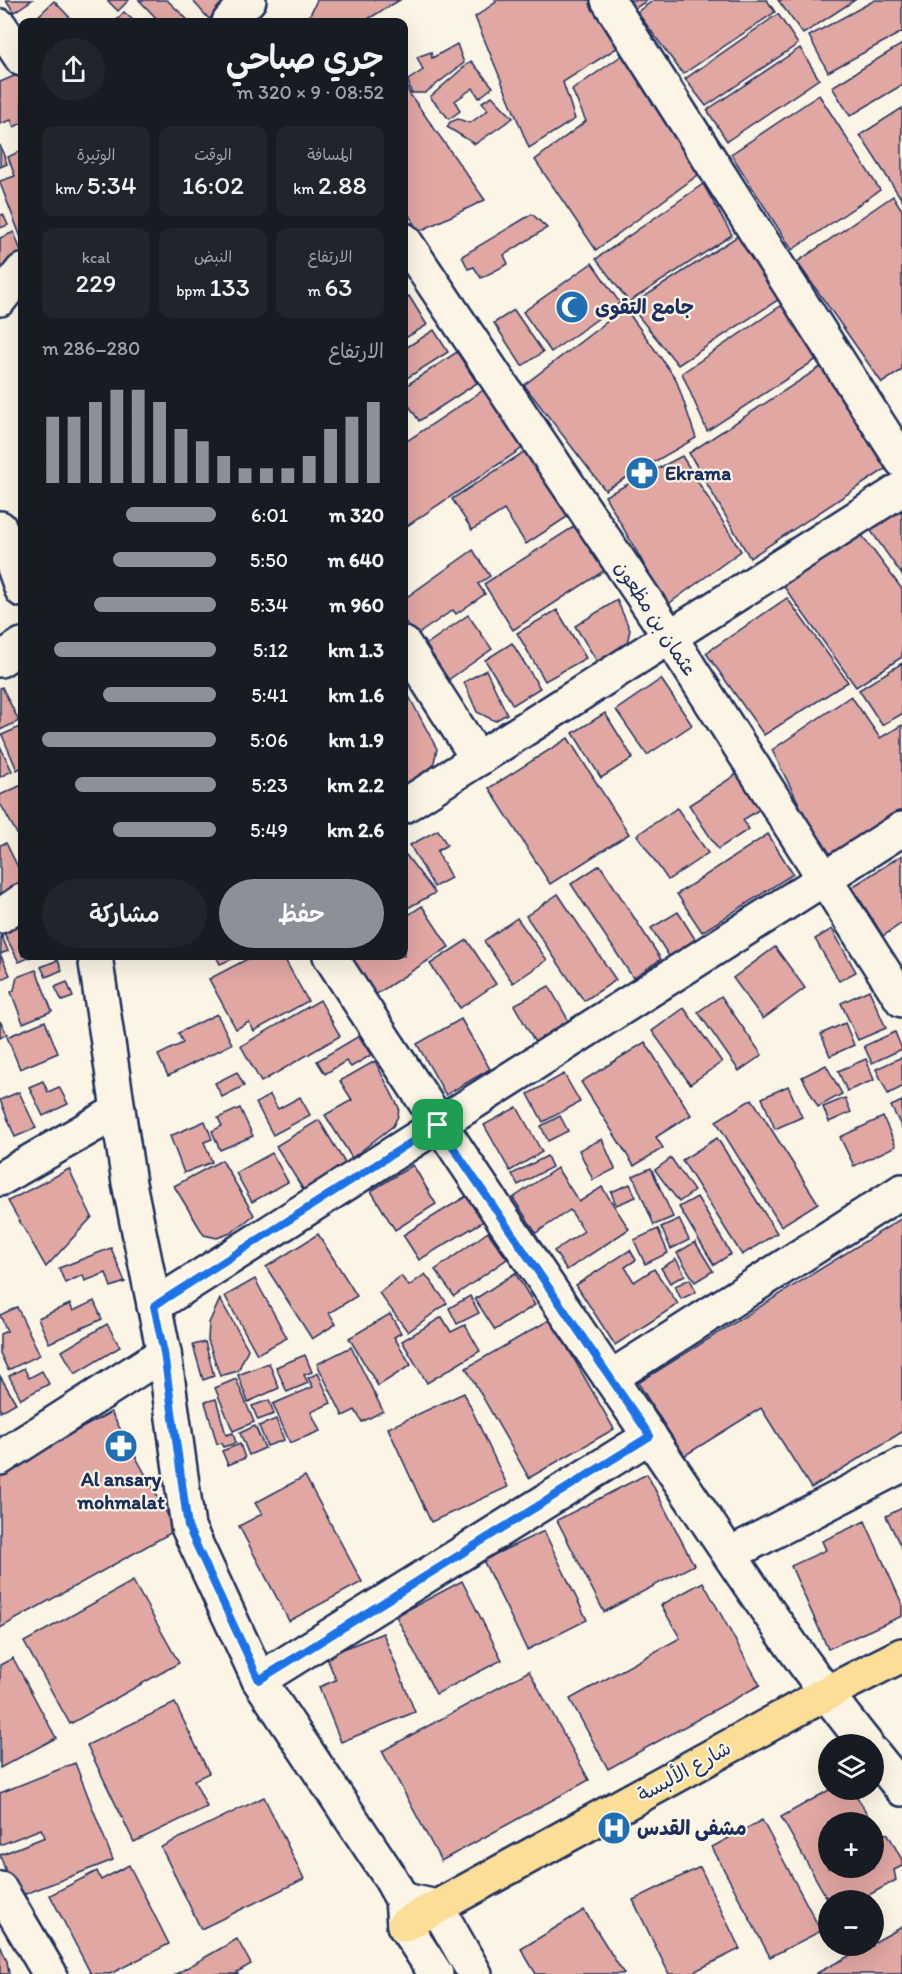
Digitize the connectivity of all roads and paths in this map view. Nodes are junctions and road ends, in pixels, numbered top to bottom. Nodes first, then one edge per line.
1 (608, 0) edge
2 (0, 26) edge
3 (18, 53) edge
4 (408, 246) edge
5 (18, 276) edge
6 (0, 298) edge
7 (902, 461) edge
8 (902, 489) edge
9 (9, 541) edge
10 (18, 575) edge
11 (669, 637) junction
12 (18, 648) edge
13 (408, 650) edge
14 (0, 660) edge
15 (478, 759) junction
16 (408, 803) edge
17 (902, 829) edge
18 (824, 879) junction
19 (18, 904) edge
20 (0, 916) edge
21 (96, 960) edge
22 (333, 960) edge
23 (902, 1000) edge
24 (118, 1111) junction
25 (438, 1125) junction
26 (0, 1179) edge
27 (902, 1191) edge
28 (154, 1306) junction
29 (164, 1353) junction
30 (610, 1378) junction
31 (650, 1436) junction
32 (0, 1458) edge
33 (902, 1465) edge
34 (730, 1554) junction
35 (902, 1655) edge
36 (259, 1680) junction
37 (825, 1694) junction
38 (858, 1734) edge
39 (884, 1767) edge
40 (902, 1789) edge
41 (0, 1889) edge
42 (436, 1907) junction
43 (403, 1912) junction
44 (50, 1974) edge
45 (436, 1974) edge
46 (475, 1974) edge

1 - 7 street
2 - 3 street
4 - 11 street, عثمان بن مظعون
5 - 6 street
8 - 11 street
9 - 10 street
11 - 15 street
11 - 18 street, عثمان بن مظعون
12 - 14 street
13 - 15 street
15 - 16 street
17 - 18 street
18 - 23 street, عثمان بن مظعون
18 - 25 street
19 - 20 street
21 - 24 street
22 - 25 street
24 - 26 street
24 - 28 street
25 - 28 street
25 - 30 street
27 - 30 street
28 - 29 street
29 - 32 street
29 - 36 street
30 - 31 street
31 - 34 street
31 - 36 street
33 - 34 street
34 - 37 street
35 - 37 main road, شارع الألبسة
36 - 43 street
37 - 38 street
37 - 42 main road, شارع الألبسة
39 - 40 street
41 - 44 street
42 - 43 main road, شارع الألبسة
42 - 46 street
43 - 45 street

